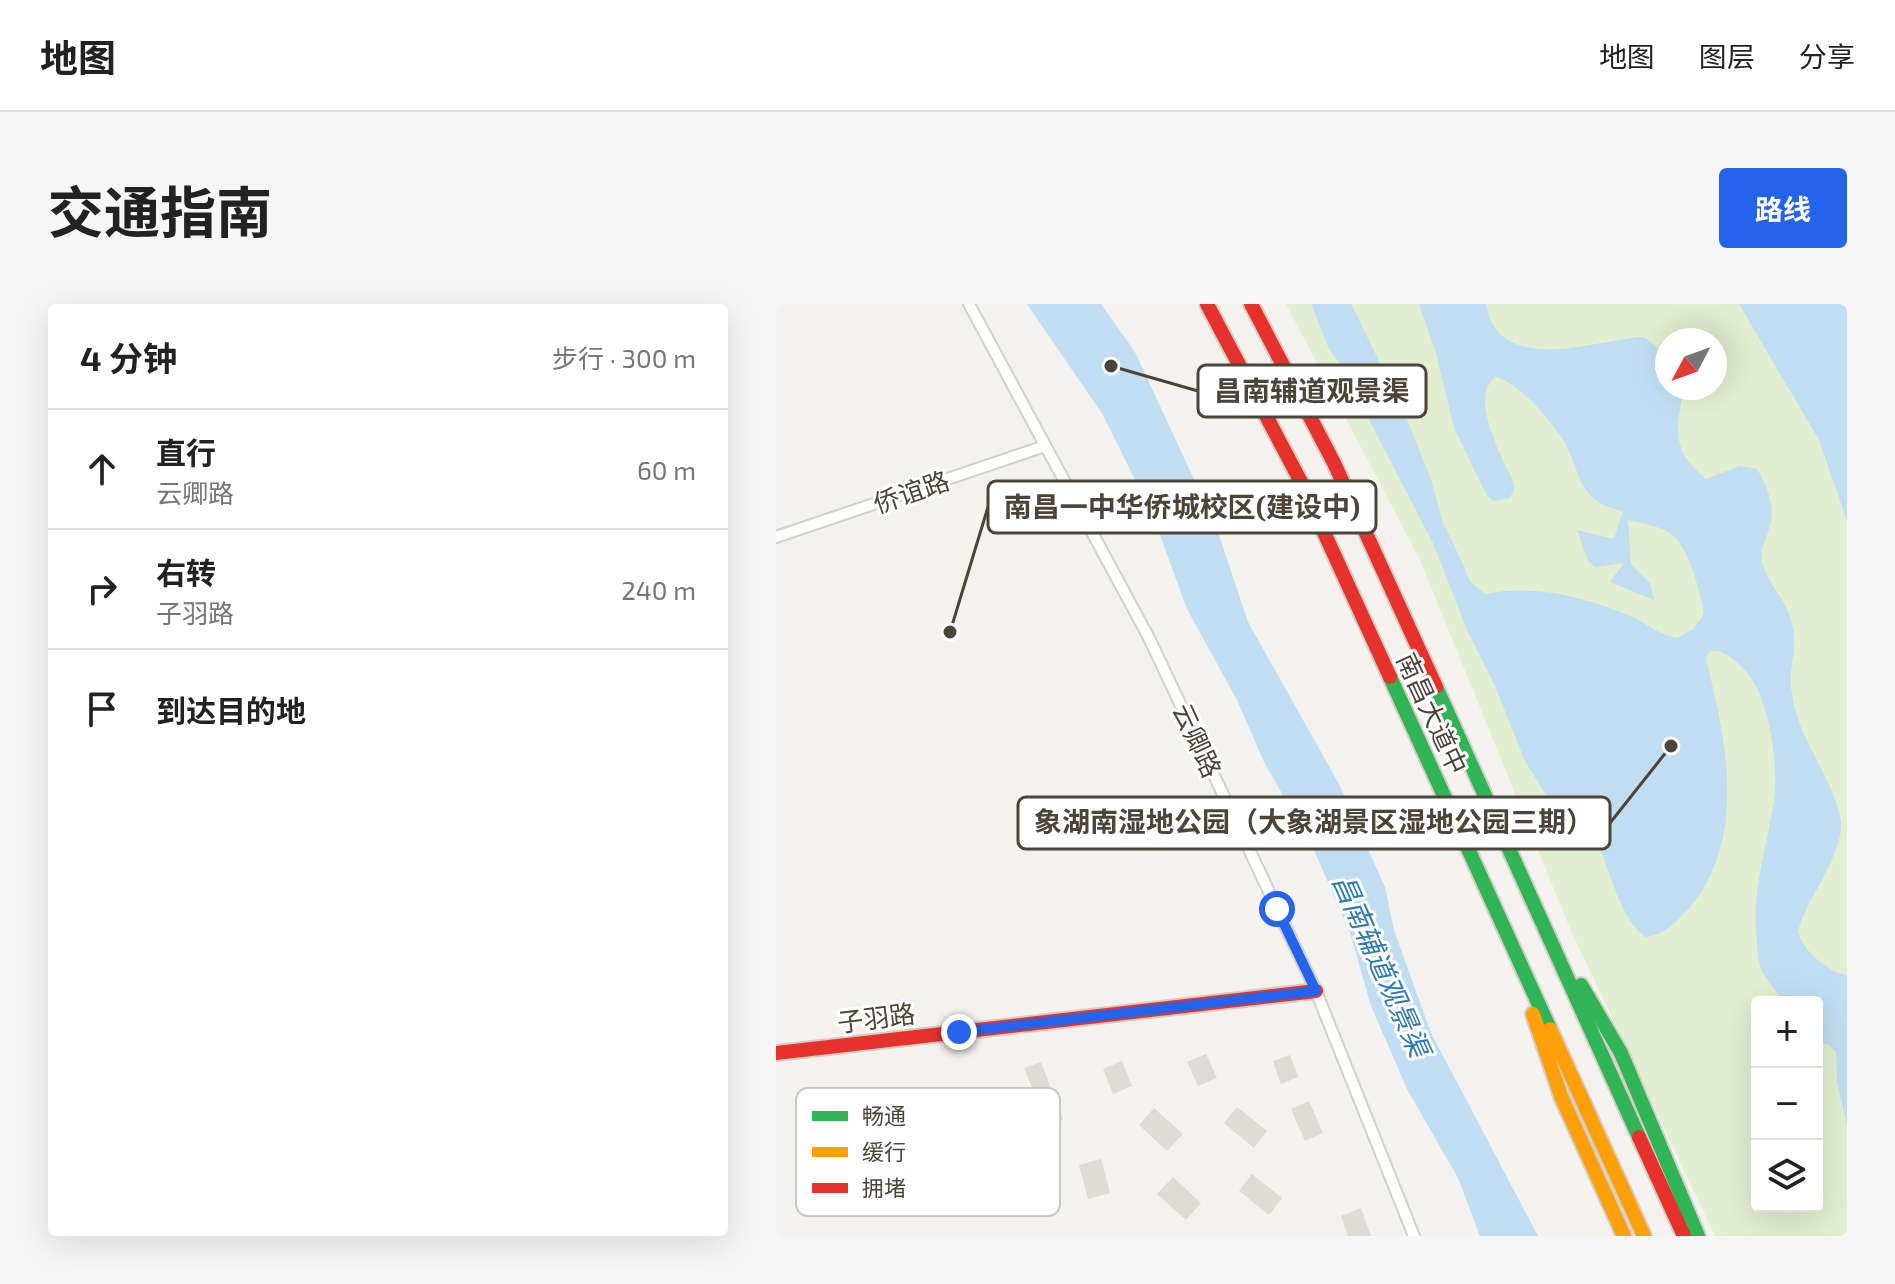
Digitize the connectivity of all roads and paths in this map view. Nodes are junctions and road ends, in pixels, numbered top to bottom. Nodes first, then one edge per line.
1 (969, 304) edge
2 (1207, 304) edge
3 (1251, 304) edge
4 (1045, 446) junction
5 (776, 537) edge
6 (1530, 896) junction
7 (1494, 902) junction
8 (1316, 991) junction
9 (776, 1053) edge
10 (1414, 1236) edge
11 (1624, 1236) edge
12 (1644, 1236) edge
13 (1684, 1236) edge
14 (1698, 1236) edge

1 - 4 street, 云卿路
2 - 7 main road, 南昌大道中
3 - 6 main road, 南昌大道中
4 - 5 street, 侨谊路
4 - 8 street, 云卿路
6 - 13 main road, 南昌大道中
6 - 14 main road
7 - 11 main road
7 - 12 main road, 南昌大道中
8 - 9 main road, 子羽路
8 - 10 street, 云卿路

